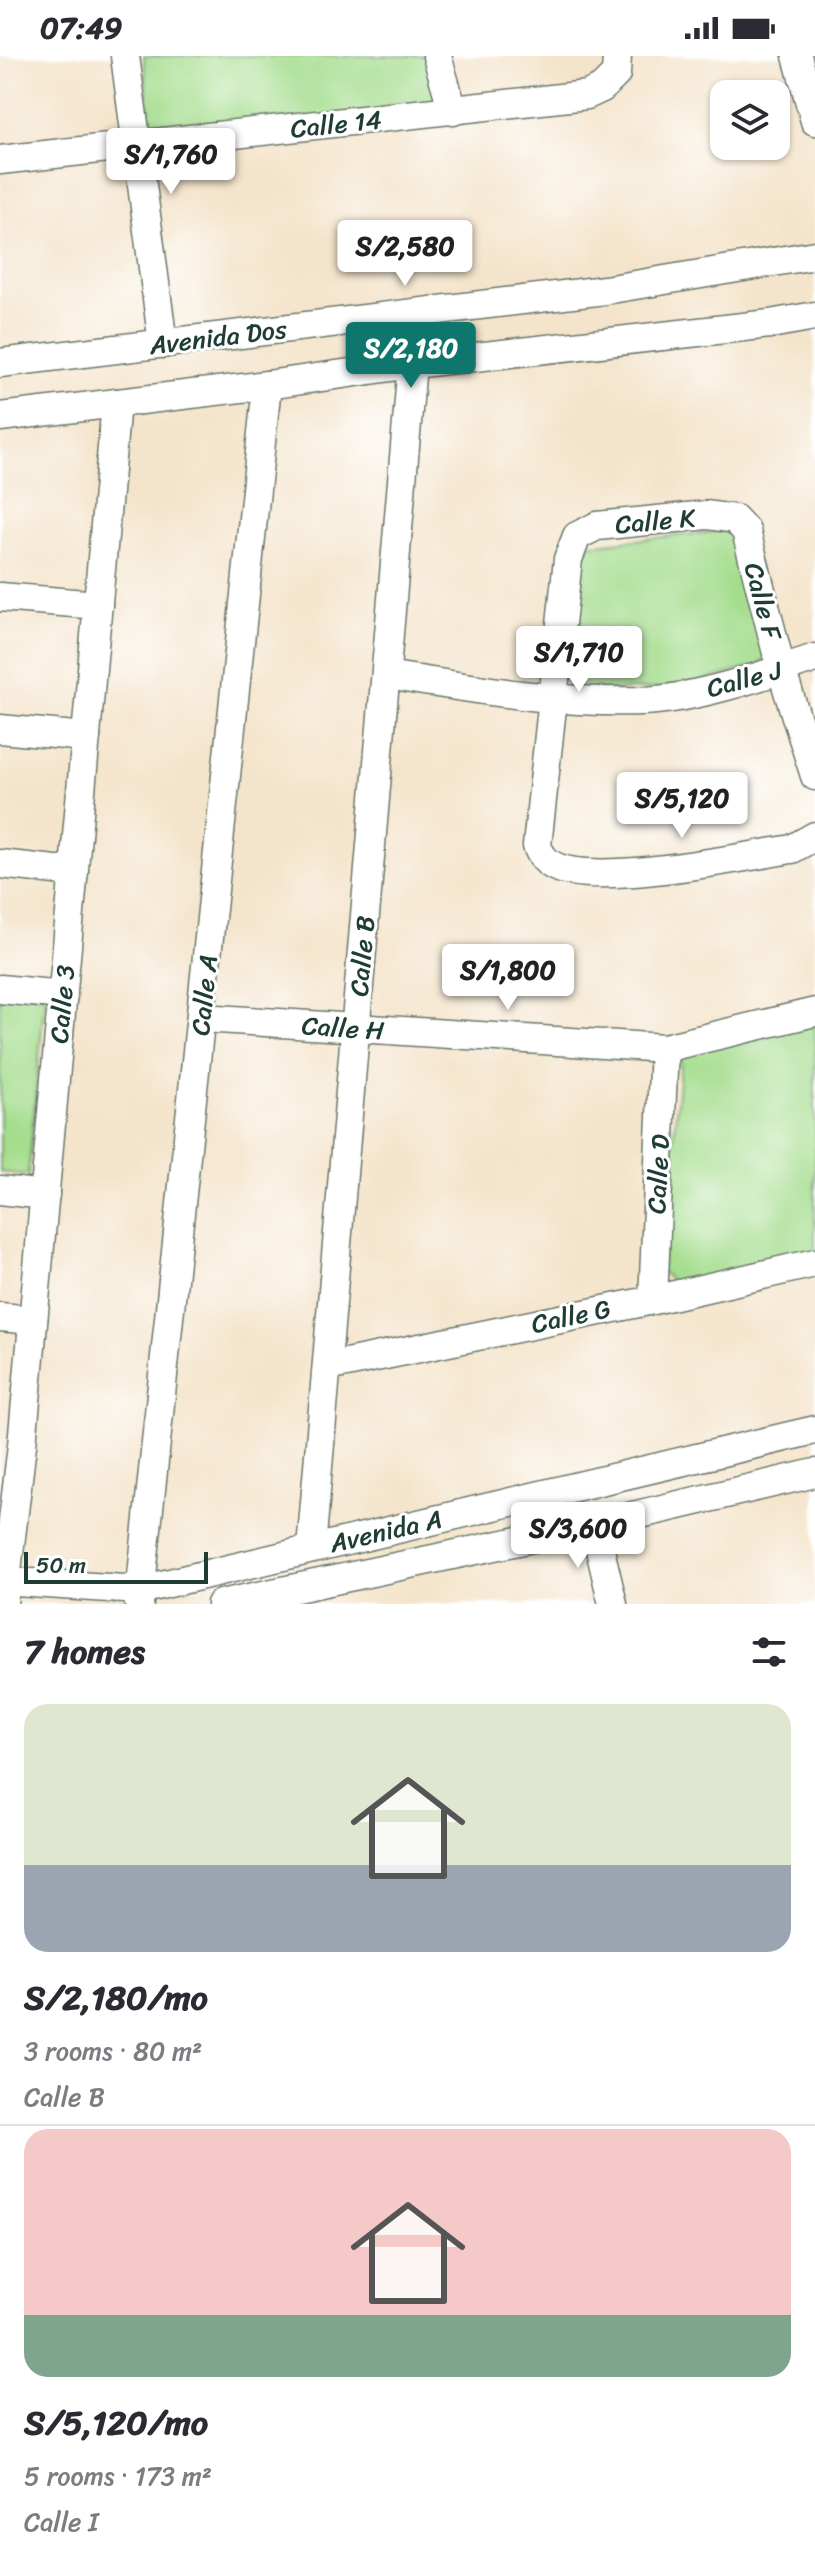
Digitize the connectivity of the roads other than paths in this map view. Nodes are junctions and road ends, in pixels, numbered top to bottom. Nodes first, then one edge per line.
1 (125, 56) edge
2 (437, 56) edge
3 (797, 56) edge
4 (617, 65) edge
5 (453, 111) junction
6 (815, 121) edge
7 (138, 146) junction
8 (0, 160) edge
9 (815, 255) edge
10 (815, 316) edge
11 (163, 344) junction
12 (0, 363) edge
13 (412, 364) junction
14 (267, 385) junction
15 (116, 403) junction
16 (0, 417) edge
17 (735, 519) joint
18 (0, 597) edge
19 (98, 605) junction
20 (815, 658) edge
21 (781, 669) junction
22 (386, 675) junction
23 (552, 700) junction
24 (0, 729) edge
25 (86, 737) junction
26 (815, 776) edge
27 (815, 836) edge
28 (0, 864) edge
29 (74, 872) junction
30 (0, 989) edge
31 (63, 995) junction
32 (815, 1012) edge
33 (202, 1018) junction
34 (356, 1029) junction
35 (664, 1048) junction
36 (0, 1190) edge
37 (45, 1195) junction
38 (815, 1263) edge
39 (653, 1300) junction
40 (0, 1317) edge
41 (33, 1320) junction
42 (327, 1367) junction
43 (815, 1430) edge
44 (11, 1444) edge
45 (815, 1473) edge
46 (594, 1525) junction
47 (311, 1549) junction
48 (3, 1589) edge
49 (140, 1597) edge
50 (221, 1604) edge
51 (613, 1604) edge

1 - 7 street
2 - 5 street
3 - 6 street
4 - 5 street, Calle 14
5 - 7 street, Calle 14
7 - 8 street, Calle 14
7 - 11 street
9 - 11 street, Avenida Dos
10 - 13 street, Avenida Dos
11 - 12 street, Avenida Dos
13 - 14 street, Avenida Dos
13 - 22 street, Calle B
14 - 15 street, Avenida Dos
14 - 33 street, Calle A
15 - 16 street, Avenida Dos
15 - 19 street, Calle 3
17 - 21 street, Calle F
17 - 23 street, Calle K
18 - 19 street
19 - 25 street, Calle 3
20 - 21 street, Calle J
21 - 23 street, Calle J
21 - 26 street, Calle F
22 - 23 street, Calle J
22 - 34 street, Calle B
23 - 27 street
24 - 25 street
25 - 29 street, Calle 3
28 - 29 street
29 - 31 street, Calle 3
30 - 31 street
31 - 37 street, Calle 3
32 - 35 street, Calle H
33 - 34 street, Calle H
33 - 49 street, Calle A
34 - 35 street, Calle H
34 - 42 street, Calle B
35 - 39 street, Calle D
36 - 37 street
37 - 41 street, Calle 3
38 - 39 street, Calle G
39 - 42 street, Calle G
40 - 41 street
41 - 44 street, Calle 3
42 - 47 street, Calle B
43 - 47 street, Avenida A
44 - 48 street, Calle 3
45 - 46 street, Avenida A
46 - 50 street, Avenida A
46 - 51 street
47 - 49 street, Avenida A
48 - 49 street, Avenida A

